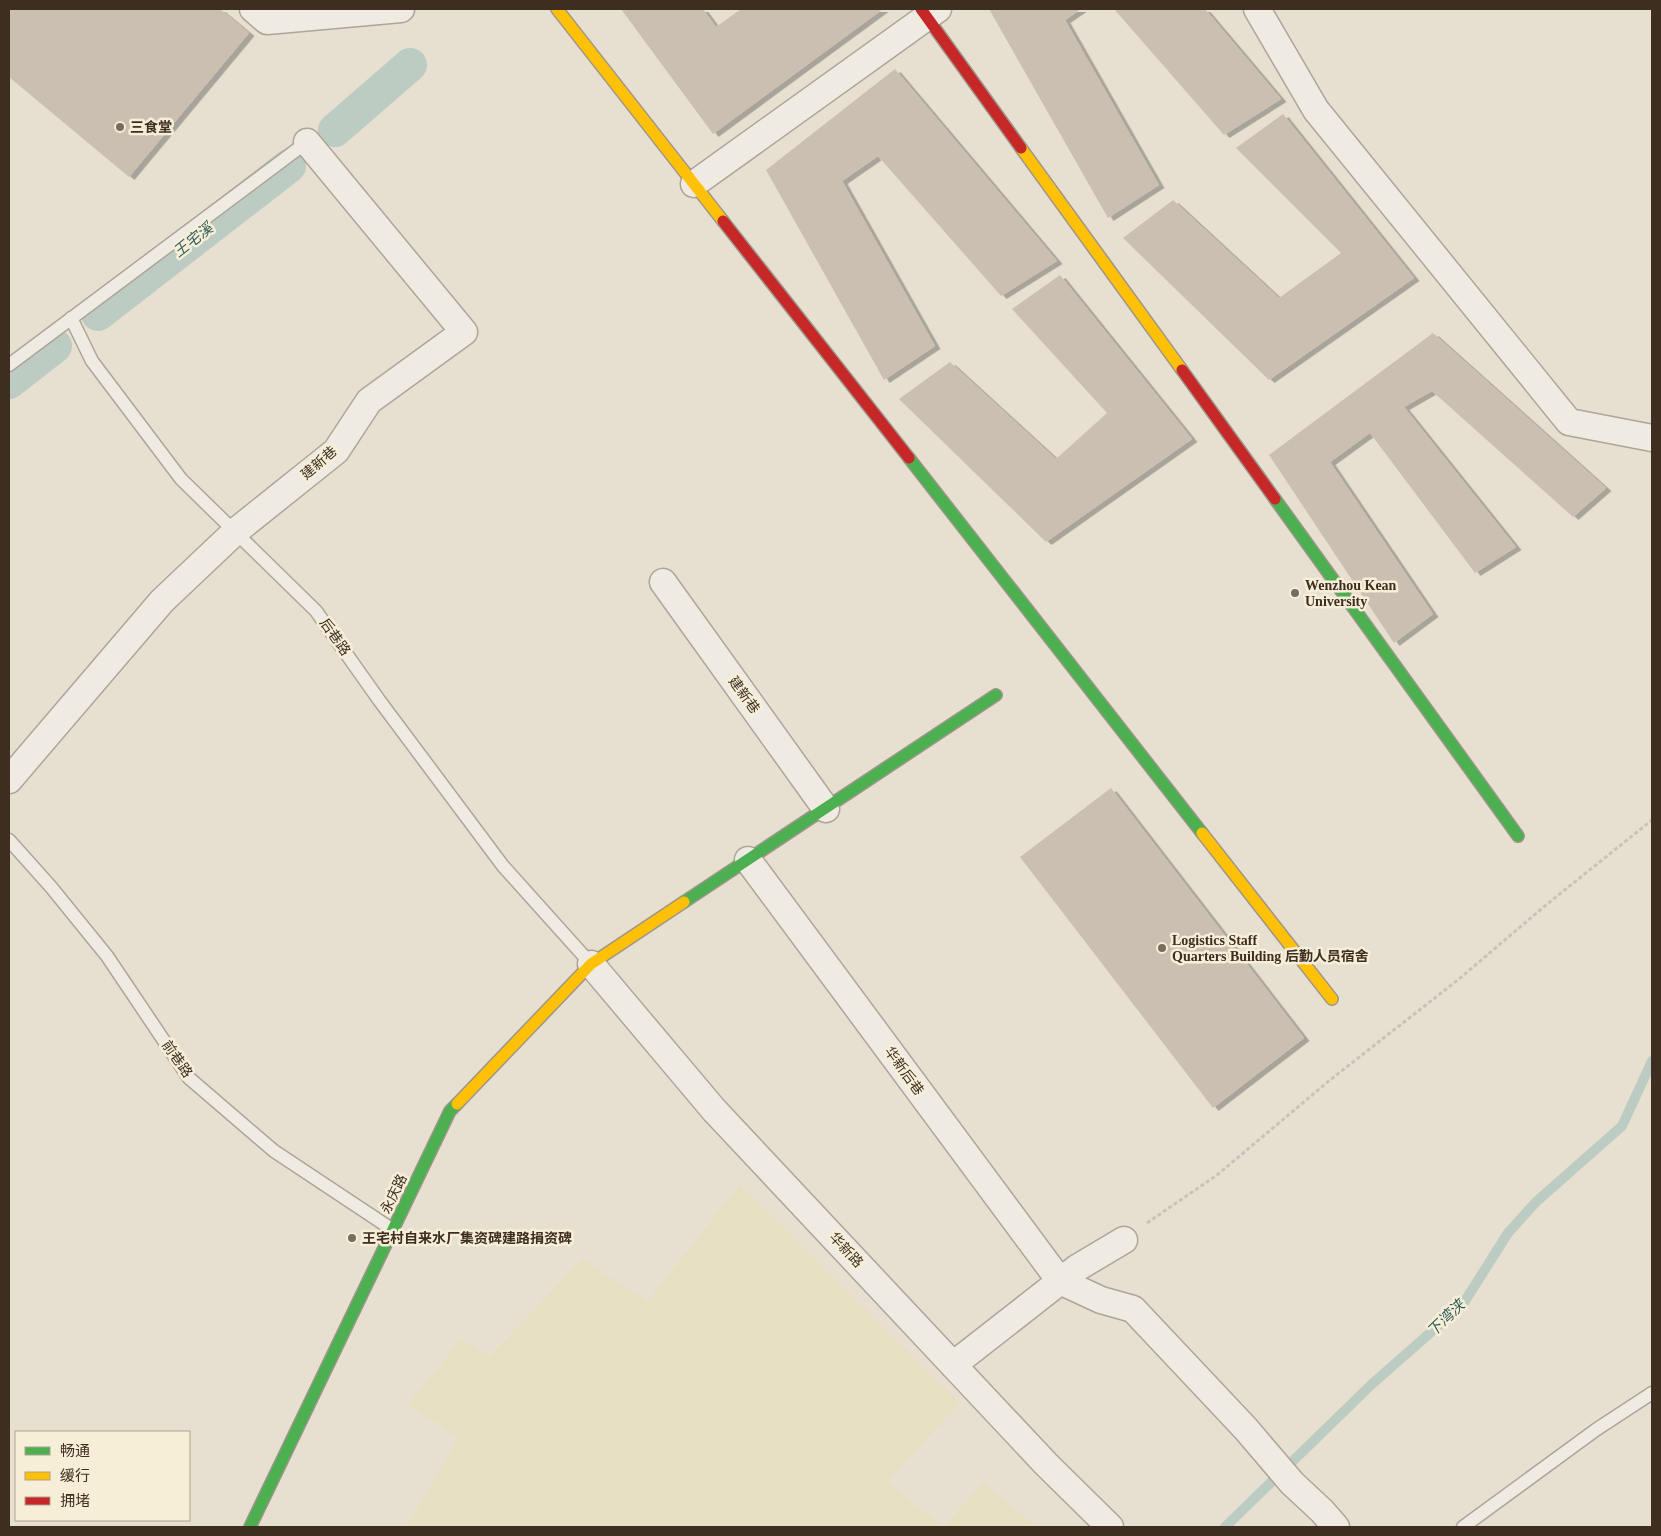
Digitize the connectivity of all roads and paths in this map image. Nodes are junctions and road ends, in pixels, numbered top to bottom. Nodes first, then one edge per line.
1 (253, 9) edge
2 (401, 9) edge
3 (557, 9) edge
4 (1257, 9) edge
5 (928, 11) edge
6 (307, 142) joint
7 (694, 184) junction
8 (71, 318) junction
9 (9, 365) edge
10 (1652, 438) edge
11 (236, 531) junction
12 (663, 582) dead end
13 (996, 695) dead end
14 (9, 780) edge
15 (826, 809) junction
16 (1652, 820) edge
17 (1518, 836) dead end
18 (9, 840) edge
19 (748, 860) junction
20 (591, 964) junction
21 (1332, 999) dead end
22 (393, 1230) junction
23 (1124, 1240) joint
24 (1060, 1281) junction
25 (953, 1365) junction
26 (1652, 1393) edge
27 (250, 1527) edge
28 (1110, 1527) edge
29 (1336, 1527) edge
30 (1463, 1527) edge

1 - 2 street
3 - 7 street
4 - 10 street
5 - 7 street
5 - 17 street
6 - 8 lane
6 - 11 street, 建新巷
7 - 21 street
8 - 9 lane
8 - 11 lane, 后巷路
11 - 14 street, 建新巷
11 - 20 lane, 后巷路
12 - 15 street, 建新巷
13 - 15 street, 永庆路
15 - 19 street, 永庆路
16 - 23 path
18 - 22 lane, 前巷路
19 - 20 street, 永庆路
19 - 24 street, 华新后巷
20 - 22 street, 永庆路
20 - 25 street, 华新路
22 - 27 street, 永庆路
23 - 24 street
24 - 25 street
24 - 29 street
25 - 28 street, 华新路
26 - 30 lane

